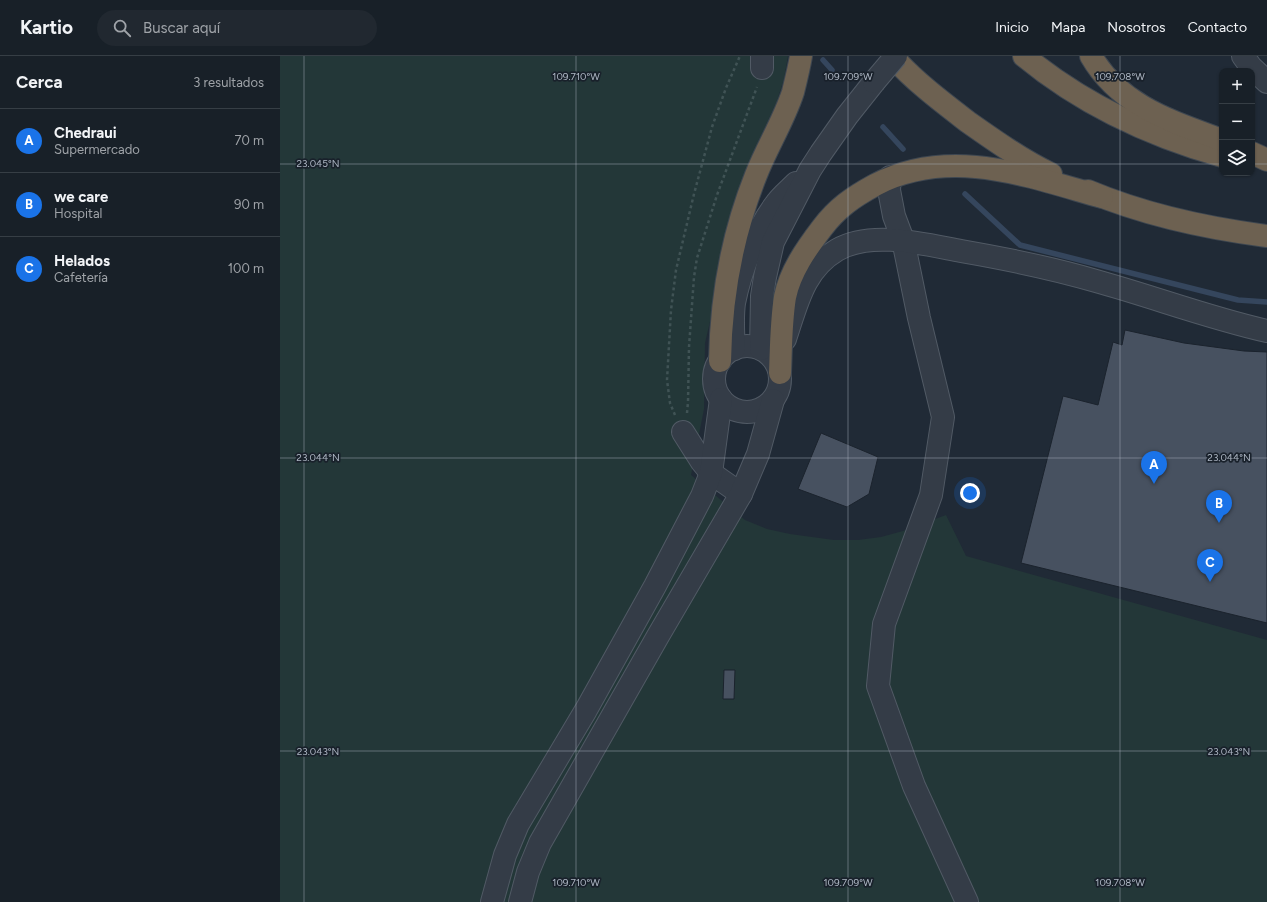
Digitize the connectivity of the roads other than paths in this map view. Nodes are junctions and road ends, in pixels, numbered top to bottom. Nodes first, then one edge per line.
1 (801, 56) edge
2 (892, 56) edge
3 (896, 56) edge
4 (1024, 56) edge
5 (1091, 56) edge
6 (1243, 56) edge
7 (1267, 82) edge
8 (1219, 139) edge
9 (1255, 154) edge
10 (1219, 155) edge
11 (1267, 160) edge
12 (1255, 164) edge
13 (1267, 166) edge
14 (810, 170) junction
15 (890, 177) junction
16 (1102, 197) junction
17 (1267, 236) edge
18 (904, 240) junction
19 (1267, 331) edge
20 (771, 349) junction
21 (727, 355) junction
22 (780, 373) joint
23 (721, 399) junction
24 (774, 400) junction
25 (683, 432) road end
26 (712, 473) junction
27 (741, 494) junction
28 (655, 586) junction
29 (679, 600) junction
30 (492, 902) edge
31 (520, 902) edge
32 (967, 902) edge

1 - 21 highway
2 - 16 highway
3 - 14 street, bridge
4 - 10 highway
5 - 8 highway
6 - 7 street
9 - 11 highway
12 - 13 highway
14 - 20 street
14 - 21 street
15 - 16 highway
15 - 18 street
15 - 20 highway
16 - 17 highway
18 - 19 street
18 - 20 street
18 - 32 street
20 - 21 street
20 - 22 highway
21 - 23 street
22 - 24 street
23 - 24 street
23 - 26 street
24 - 27 street
25 - 26 street
26 - 27 street
26 - 28 street
27 - 29 street
28 - 29 street
28 - 30 street
29 - 31 street

